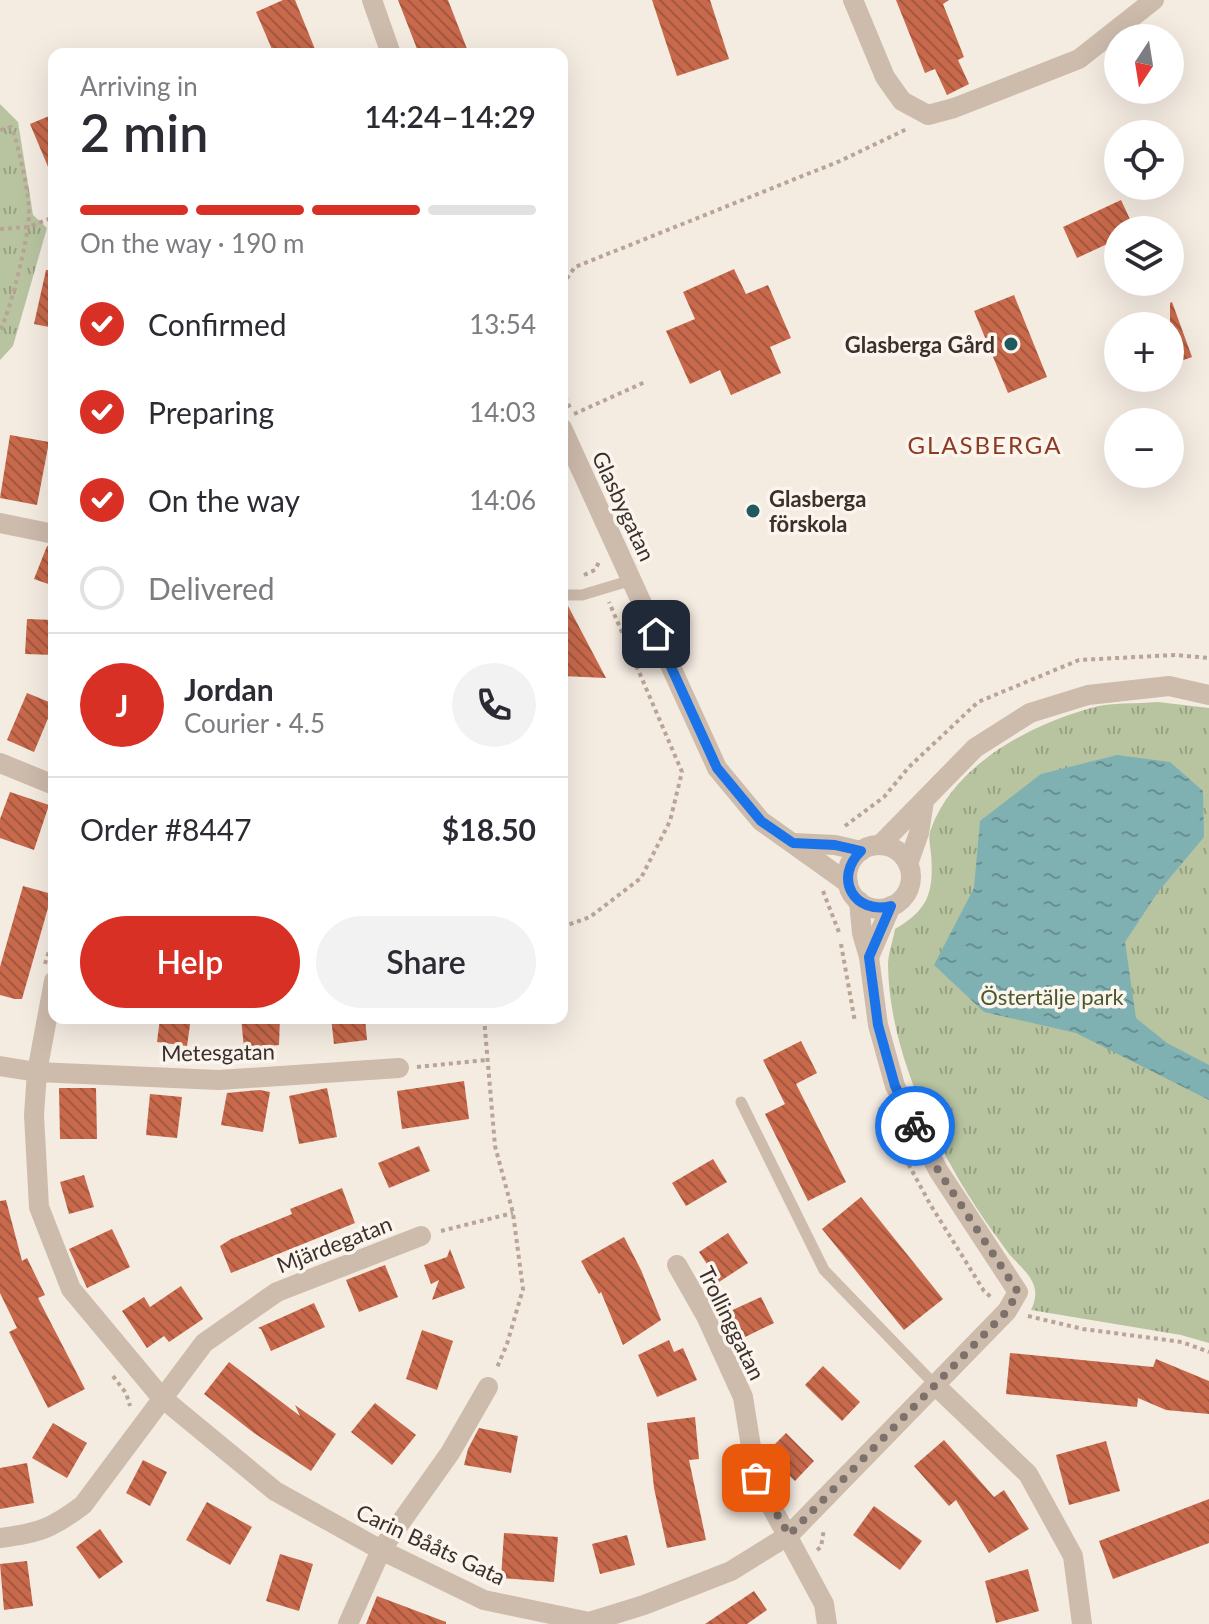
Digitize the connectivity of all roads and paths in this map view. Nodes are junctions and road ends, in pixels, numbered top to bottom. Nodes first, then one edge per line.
1 (372, 0) edge
2 (853, 0) edge
3 (1154, 0) edge
4 (389, 48) edge
5 (928, 115) junction
6 (0, 130) edge
7 (48, 219) edge
8 (28, 227) junction
9 (0, 229) edge
10 (568, 277) edge
11 (0, 331) edge
12 (645, 382) dead end
13 (568, 403) edge
14 (568, 441) edge
15 (0, 523) edge
16 (48, 533) edge
17 (595, 570) dead end
18 (632, 580) junction
19 (603, 588) junction
20 (568, 595) edge
21 (1209, 658) edge
22 (1209, 695) edge
23 (0, 763) edge
24 (48, 783) edge
25 (924, 801) junction
26 (841, 830) dead end
27 (793, 843) junction
28 (871, 848) junction
29 (908, 864) junction
30 (848, 883) junction
31 (859, 901) junction
32 (891, 906) junction
33 (568, 925) edge
34 (869, 957) junction
35 (48, 1013) edge
36 (484, 1024) edge
37 (486, 1060) junction
38 (0, 1066) edge
39 (399, 1068) joint
40 (37, 1072) junction
41 (741, 1102) dead end
42 (513, 1213) junction
43 (421, 1236) joint
44 (677, 1265) dead end
45 (936, 1386) junction
46 (488, 1387) joint
47 (161, 1397) junction
48 (789, 1535) junction
49 (0, 1538) edge
50 (381, 1550) junction
51 (589, 1623) edge
52 (348, 1624) edge
53 (827, 1624) edge
54 (1082, 1624) edge

1 - 4 street
2 - 5 street
3 - 5 street
5 - 10 path
6 - 8 path
7 - 8 path
8 - 9 path
8 - 11 path
12 - 13 path
14 - 18 street, Glasbygatan
15 - 16 street
17 - 19 path
18 - 19 lane
18 - 27 street, Glasbygatan
19 - 20 lane
19 - 33 path
21 - 26 path
22 - 25 street
23 - 24 street
25 - 28 street
25 - 29 street
27 - 28 street
27 - 30 street, Glasbygatan
28 - 29 street
28 - 30 street
29 - 32 street
30 - 31 street
31 - 32 street
31 - 34 street, Carin Bååts Gata
32 - 34 street
34 - 45 street, Carin Bååts Gata
35 - 40 street, Carin Bååts Gata
36 - 37 path
37 - 39 path
37 - 42 path
38 - 40 street, Metesgatan
39 - 40 street, Metesgatan
40 - 47 street, Carin Bååts Gata
41 - 45 lane
42 - 43 path
42 - 46 path
43 - 47 street, Mjärdegatan
44 - 48 street, Trollinggatan
45 - 48 street, Carin Bååts Gata
45 - 54 street
46 - 50 street
47 - 49 street, Mjärdegatan
47 - 50 street, Carin Bååts Gata
48 - 51 street, Carin Bååts Gata
48 - 53 street, Trollinggatan
50 - 51 street, Carin Bååts Gata
50 - 52 street

